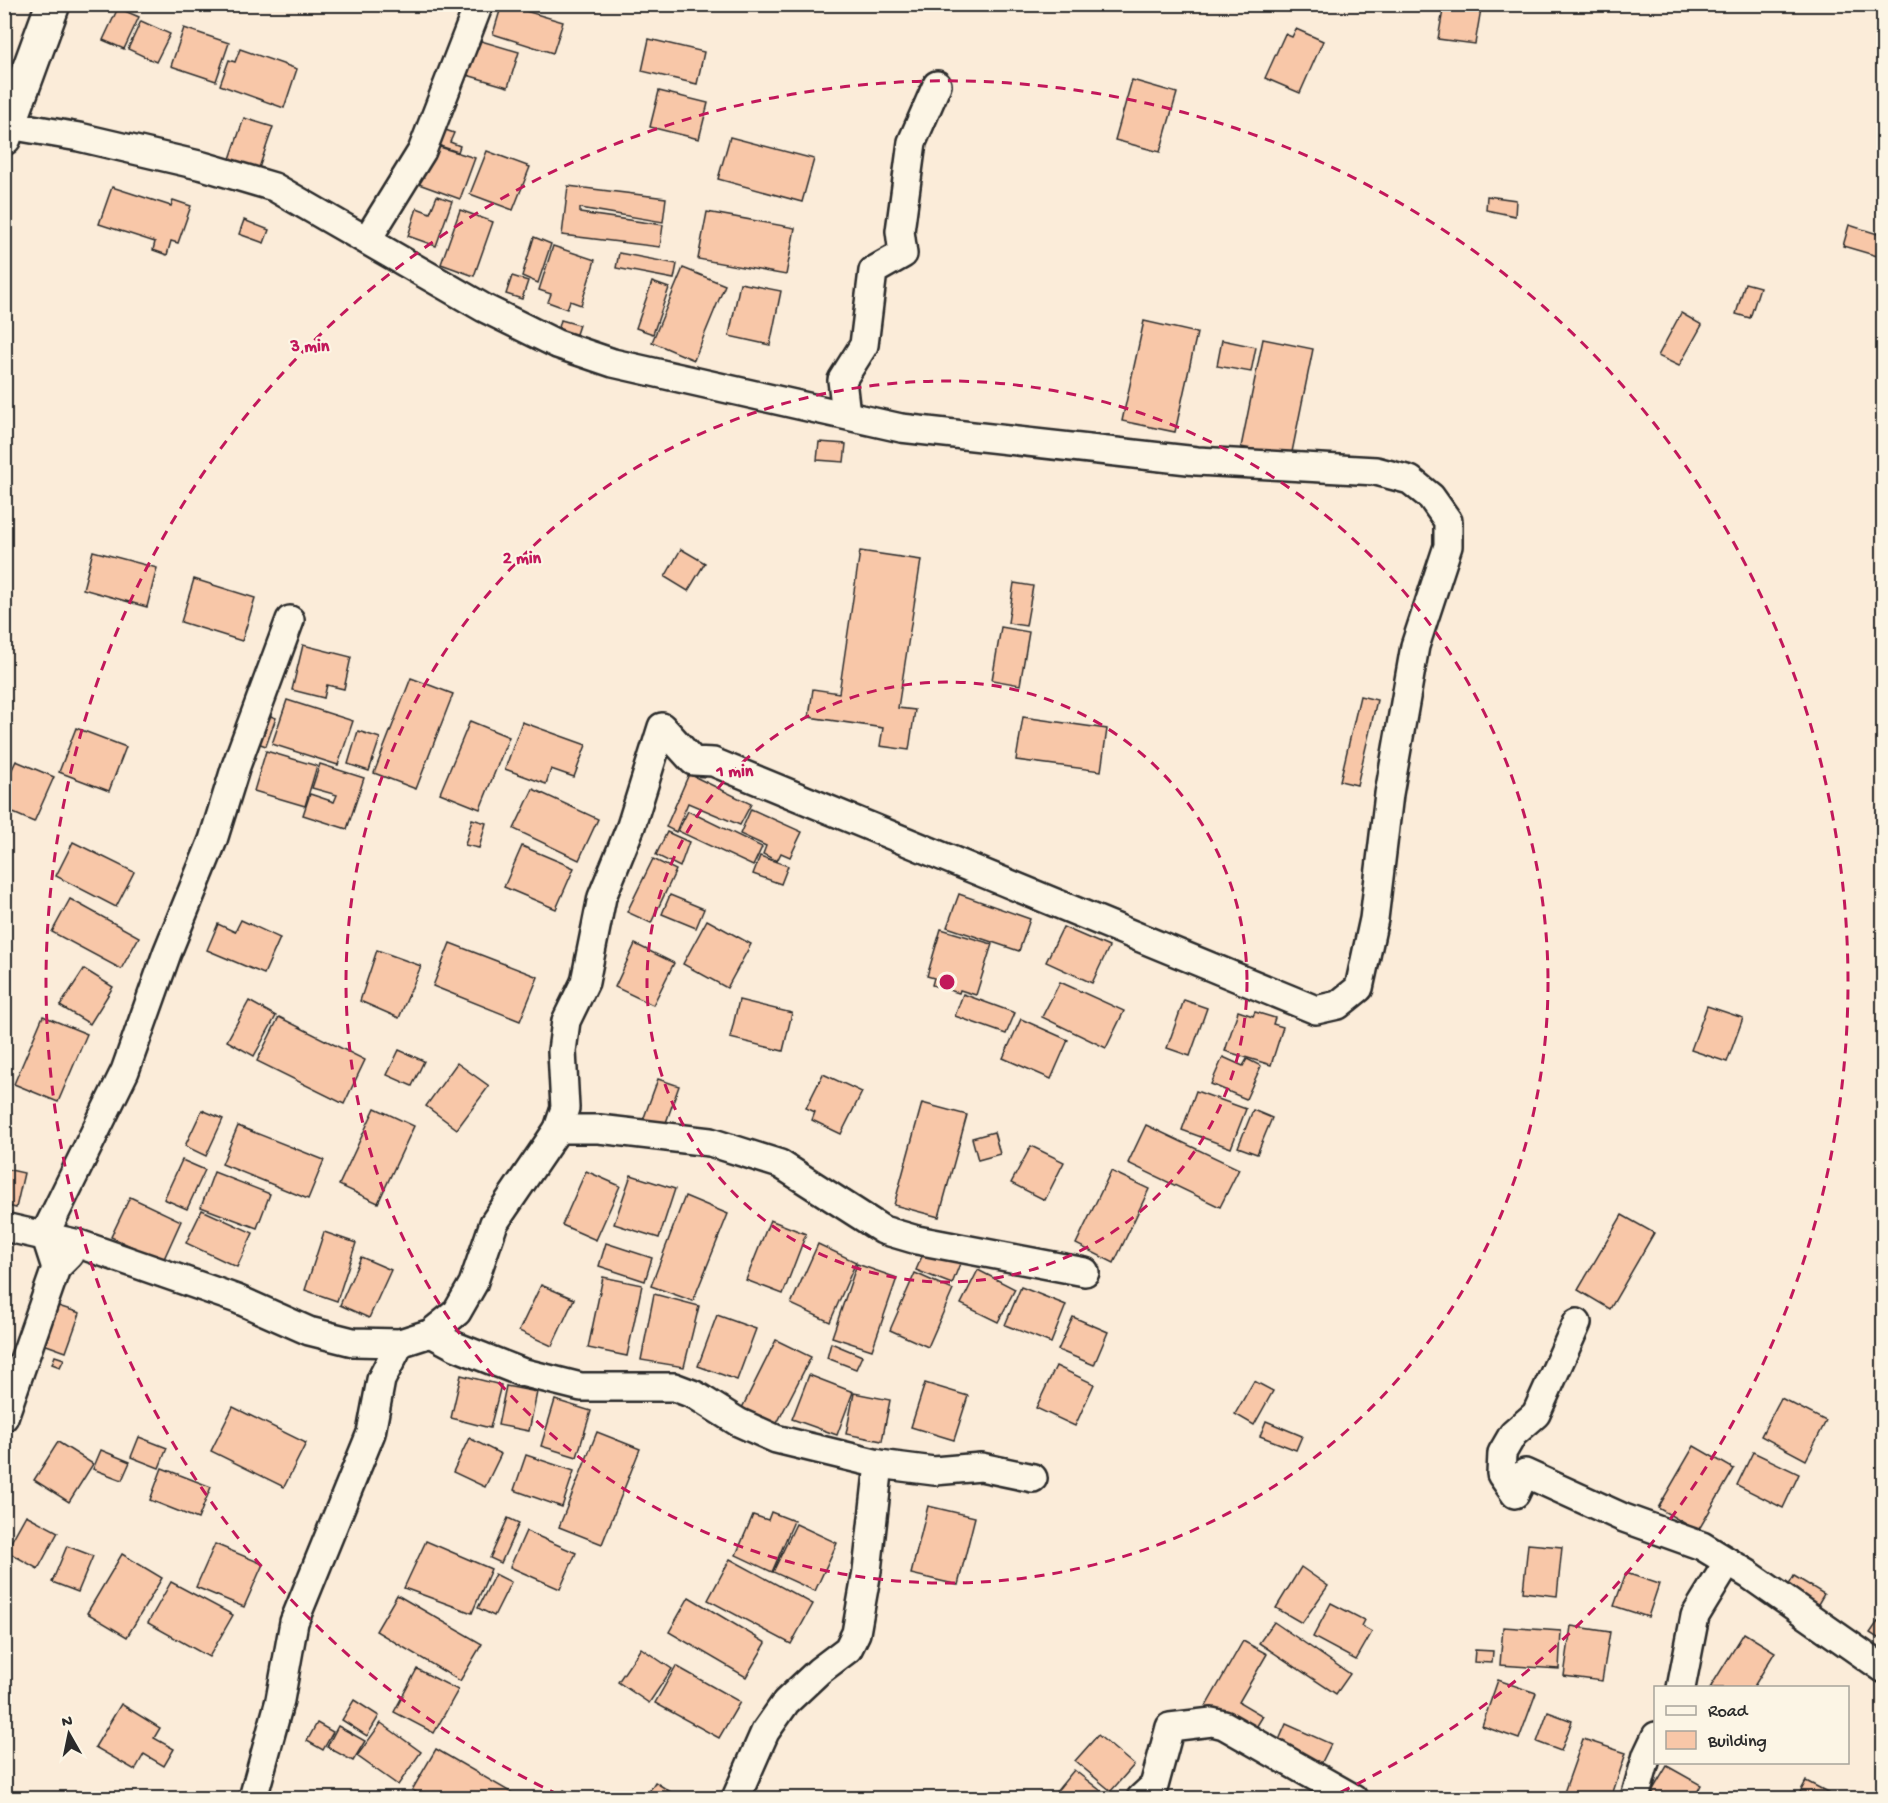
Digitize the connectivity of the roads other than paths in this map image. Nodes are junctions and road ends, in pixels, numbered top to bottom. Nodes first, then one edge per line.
1 (53, 4) edge
2 (479, 4) edge
3 (937, 85) dead end
4 (7, 132) edge
5 (367, 240) junction
6 (846, 414) junction
7 (290, 620) dead end
8 (558, 1129) junction
9 (4, 1227) edge
10 (45, 1234) junction
11 (79, 1244) junction
12 (56, 1268) junction
13 (1085, 1272) dead end
14 (1577, 1323) dead end
15 (431, 1333) junction
16 (353, 1342) junction
17 (400, 1343) junction
18 (381, 1380) junction
19 (4, 1417) edge
20 (879, 1464) junction
21 (1033, 1478) dead end
22 (1728, 1562) junction
23 (1884, 1669) edge
24 (1681, 1686) edge
25 (1654, 1740) edge
26 (253, 1798) edge
27 (736, 1798) edge
28 (1141, 1798) edge
29 (1353, 1798) edge
30 (1635, 1798) edge

1 - 4 highway
2 - 5 street
3 - 6 street
4 - 5 street
5 - 6 street
6 - 8 street
7 - 10 street
8 - 13 street
8 - 15 street
9 - 10 street
10 - 11 street
10 - 12 street
11 - 12 street
11 - 16 street
12 - 19 street
14 - 22 street
15 - 17 street
15 - 20 street
16 - 17 street
16 - 18 street
17 - 18 street
18 - 26 street
20 - 21 street
20 - 27 street
22 - 23 street
22 - 24 street
25 - 30 street
28 - 29 street

